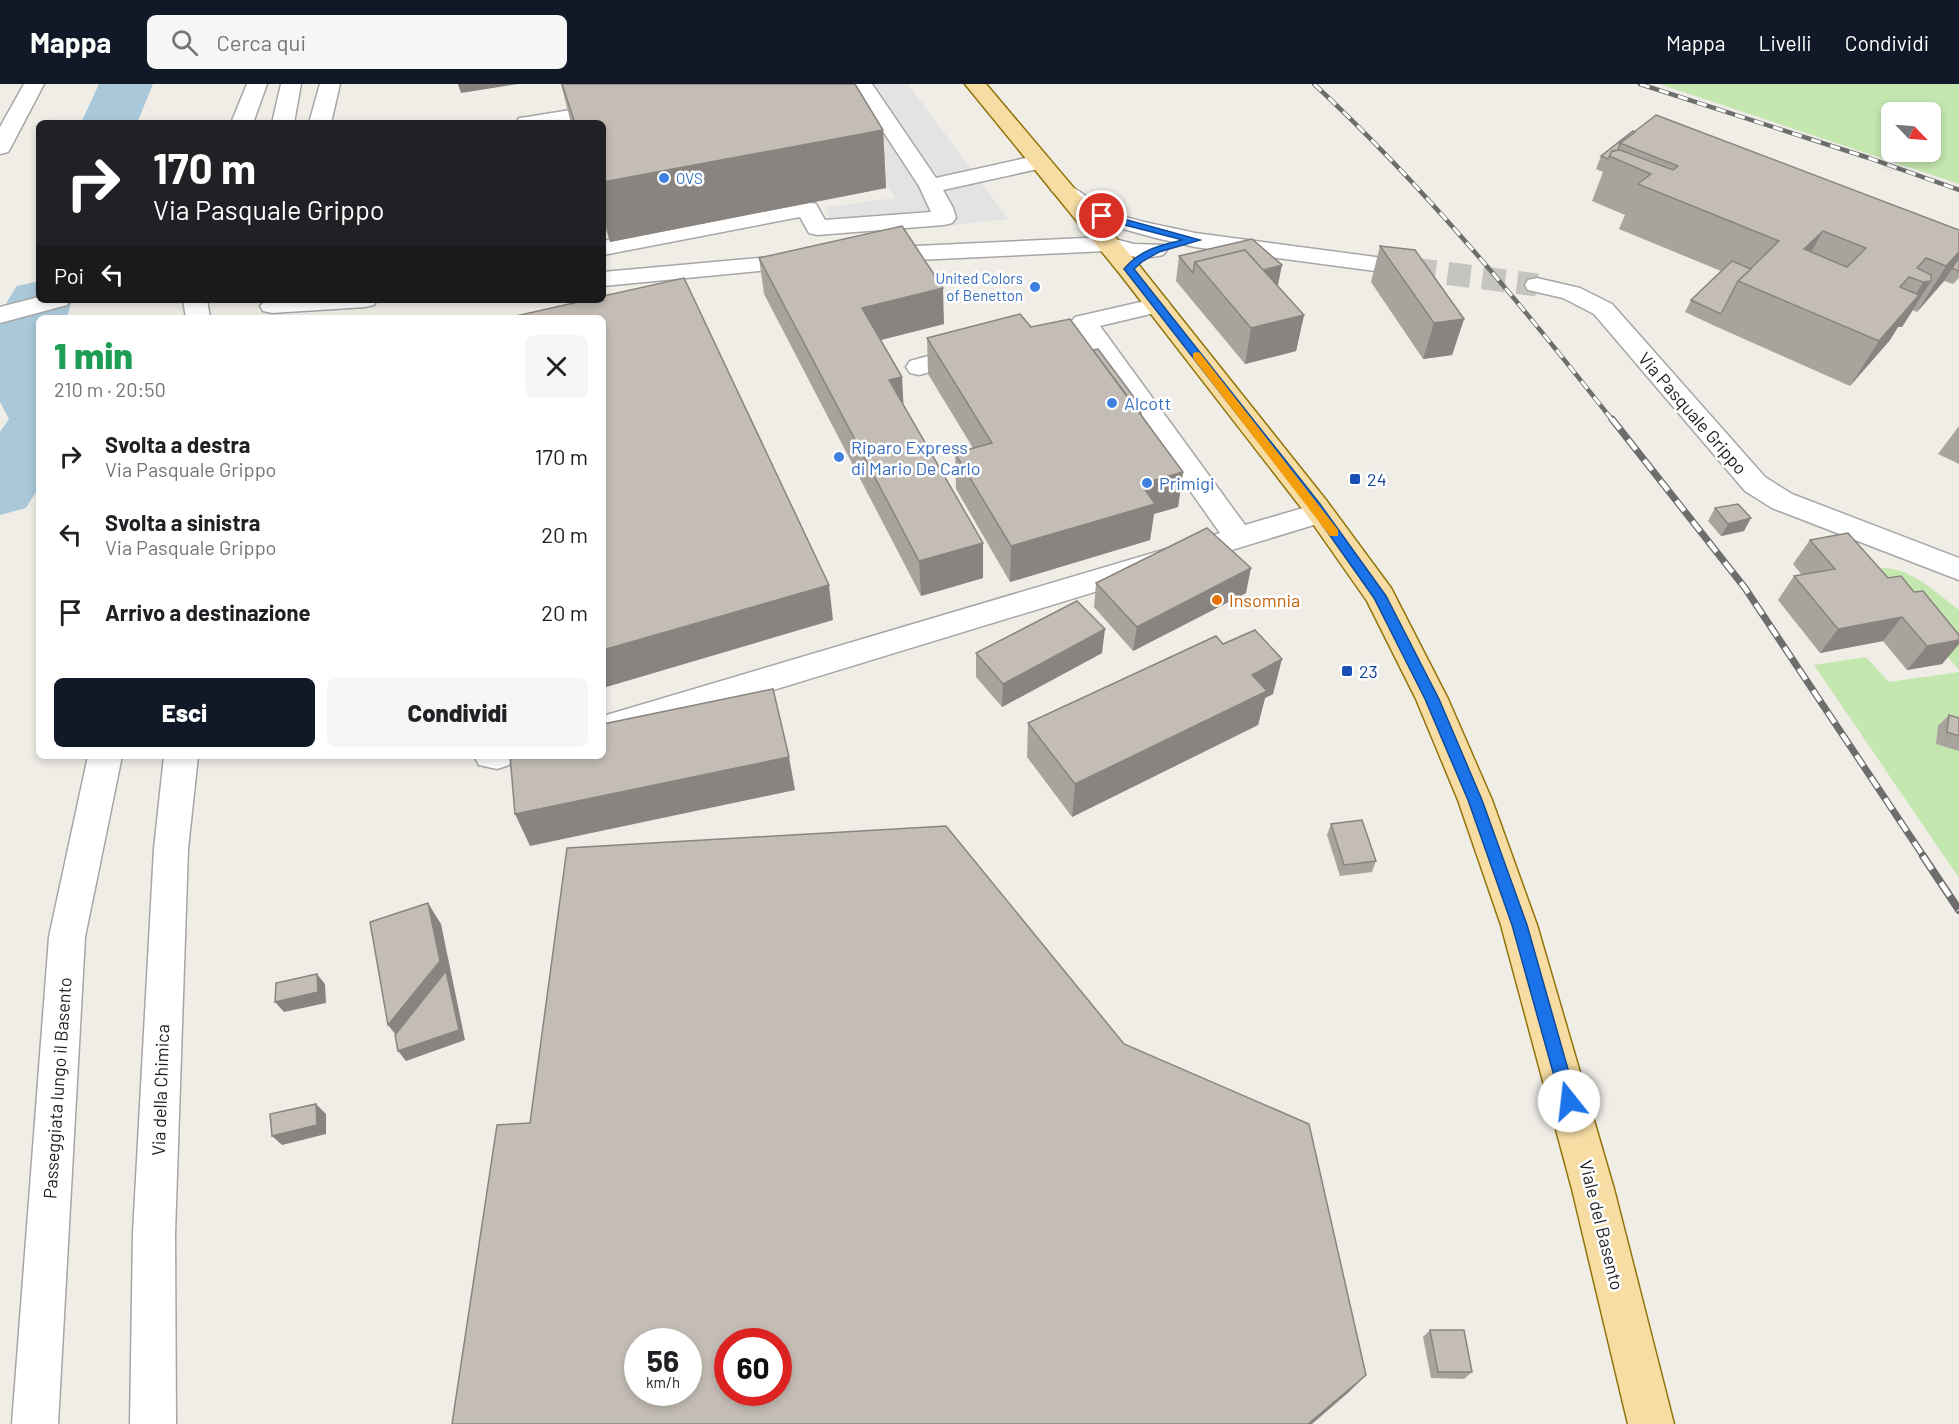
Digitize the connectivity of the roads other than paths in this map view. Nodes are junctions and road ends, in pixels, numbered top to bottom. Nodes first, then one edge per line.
1 (34, 84) edge
2 (257, 84) edge
3 (291, 84) edge
4 (330, 84) edge
5 (862, 84) edge
6 (975, 84) edge
7 (629, 106) edge
8 (243, 120) edge
9 (284, 120) edge
10 (321, 120) edge
11 (561, 120) edge
12 (0, 147) edge
13 (1039, 162) junction
14 (930, 186) junction
15 (1062, 190) junction
16 (1123, 223) junction
17 (1195, 240) junction
18 (606, 247) edge
19 (1130, 254) junction
20 (851, 257) edge
21 (828, 259) edge
22 (1413, 269) tunnel mouth
23 (606, 279) edge
24 (1537, 285) tunnel mouth
25 (46, 303) edge
26 (354, 303) edge
27 (1158, 305) junction
28 (271, 308) edge
29 (329, 310) edge
30 (0, 315) edge
31 (998, 346) edge
32 (919, 367) dead end
33 (1320, 513) junction
34 (1239, 538) junction
35 (1959, 570) edge
36 (606, 728) edge
37 (104, 759) edge
38 (181, 759) edge
39 (35, 1424) edge
40 (153, 1424) edge
41 (1651, 1424) edge

1 - 12 street
2 - 8 street
3 - 9 street
4 - 10 street
5 - 14 street
6 - 13 main road, Viale del Basento
7 - 11 street
13 - 14 street
13 - 15 main road, Viale del Basento
14 - 18 street
15 - 16 street
15 - 19 main road, Viale del Basento
16 - 17 street
16 - 19 street
17 - 19 street
17 - 22 street
19 - 20 street
19 - 27 main road, Viale del Basento
21 - 23 street
24 - 35 street, Via Pasquale Grippo
25 - 30 street
26 - 29 street
27 - 33 main road, Viale del Basento
27 - 34 street
28 - 29 street
31 - 32 street
33 - 34 street
33 - 41 main road, Viale del Basento
34 - 36 street
37 - 39 street, Passeggiata lungo il Basento
38 - 40 street, Via della Chimica

